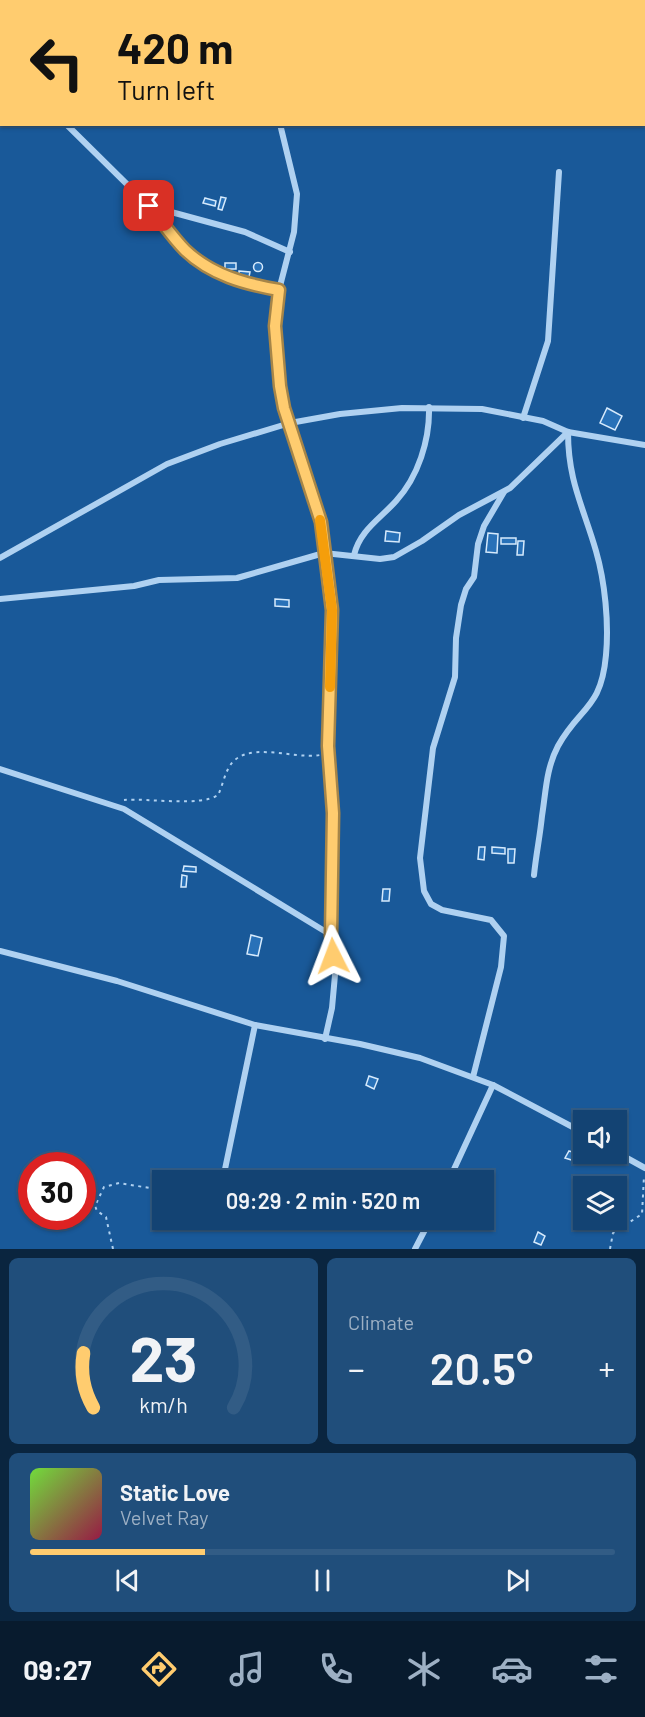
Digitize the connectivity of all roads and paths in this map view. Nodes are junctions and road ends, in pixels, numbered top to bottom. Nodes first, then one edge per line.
1 (68, 126) edge
2 (280, 126) edge
3 (559, 172) dead end
4 (149, 206) junction
5 (290, 252) junction
6 (279, 290) junction
7 (429, 407) junction
8 (523, 417) junction
9 (290, 423) junction
10 (568, 432) junction
11 (645, 446) edge
12 (504, 492) junction
13 (324, 553) junction
14 (354, 555) junction
15 (0, 558) edge
16 (0, 599) edge
17 (328, 753) junction
18 (0, 769) edge
19 (104, 802) junction
20 (534, 875) dead end
21 (331, 935) junction
22 (0, 951) edge
23 (255, 1025) junction
24 (325, 1039) junction
25 (473, 1077) junction
26 (493, 1085) junction
27 (573, 1127) edge
28 (627, 1158) edge
29 (645, 1168) edge
30 (225, 1170) edge
31 (454, 1170) edge
32 (645, 1173) edge
33 (152, 1188) edge
34 (425, 1230) edge
35 (113, 1249) edge
36 (415, 1249) edge
37 (610, 1249) edge

1 - 4 street
2 - 5 street
3 - 8 street
4 - 5 street
4 - 6 street
5 - 6 street
6 - 9 street
7 - 8 street
7 - 9 street
7 - 14 street
8 - 10 street
9 - 13 street
9 - 15 street
10 - 11 street
10 - 12 street
10 - 20 street
12 - 14 street
12 - 25 street
13 - 14 street
13 - 16 street
13 - 17 street
17 - 19 path
17 - 21 street
18 - 19 street
19 - 21 street
21 - 24 street
22 - 23 street
23 - 24 street
23 - 30 street
24 - 25 street
25 - 26 street
26 - 27 street
26 - 31 street
28 - 29 street
32 - 37 path
33 - 35 path
34 - 36 street

